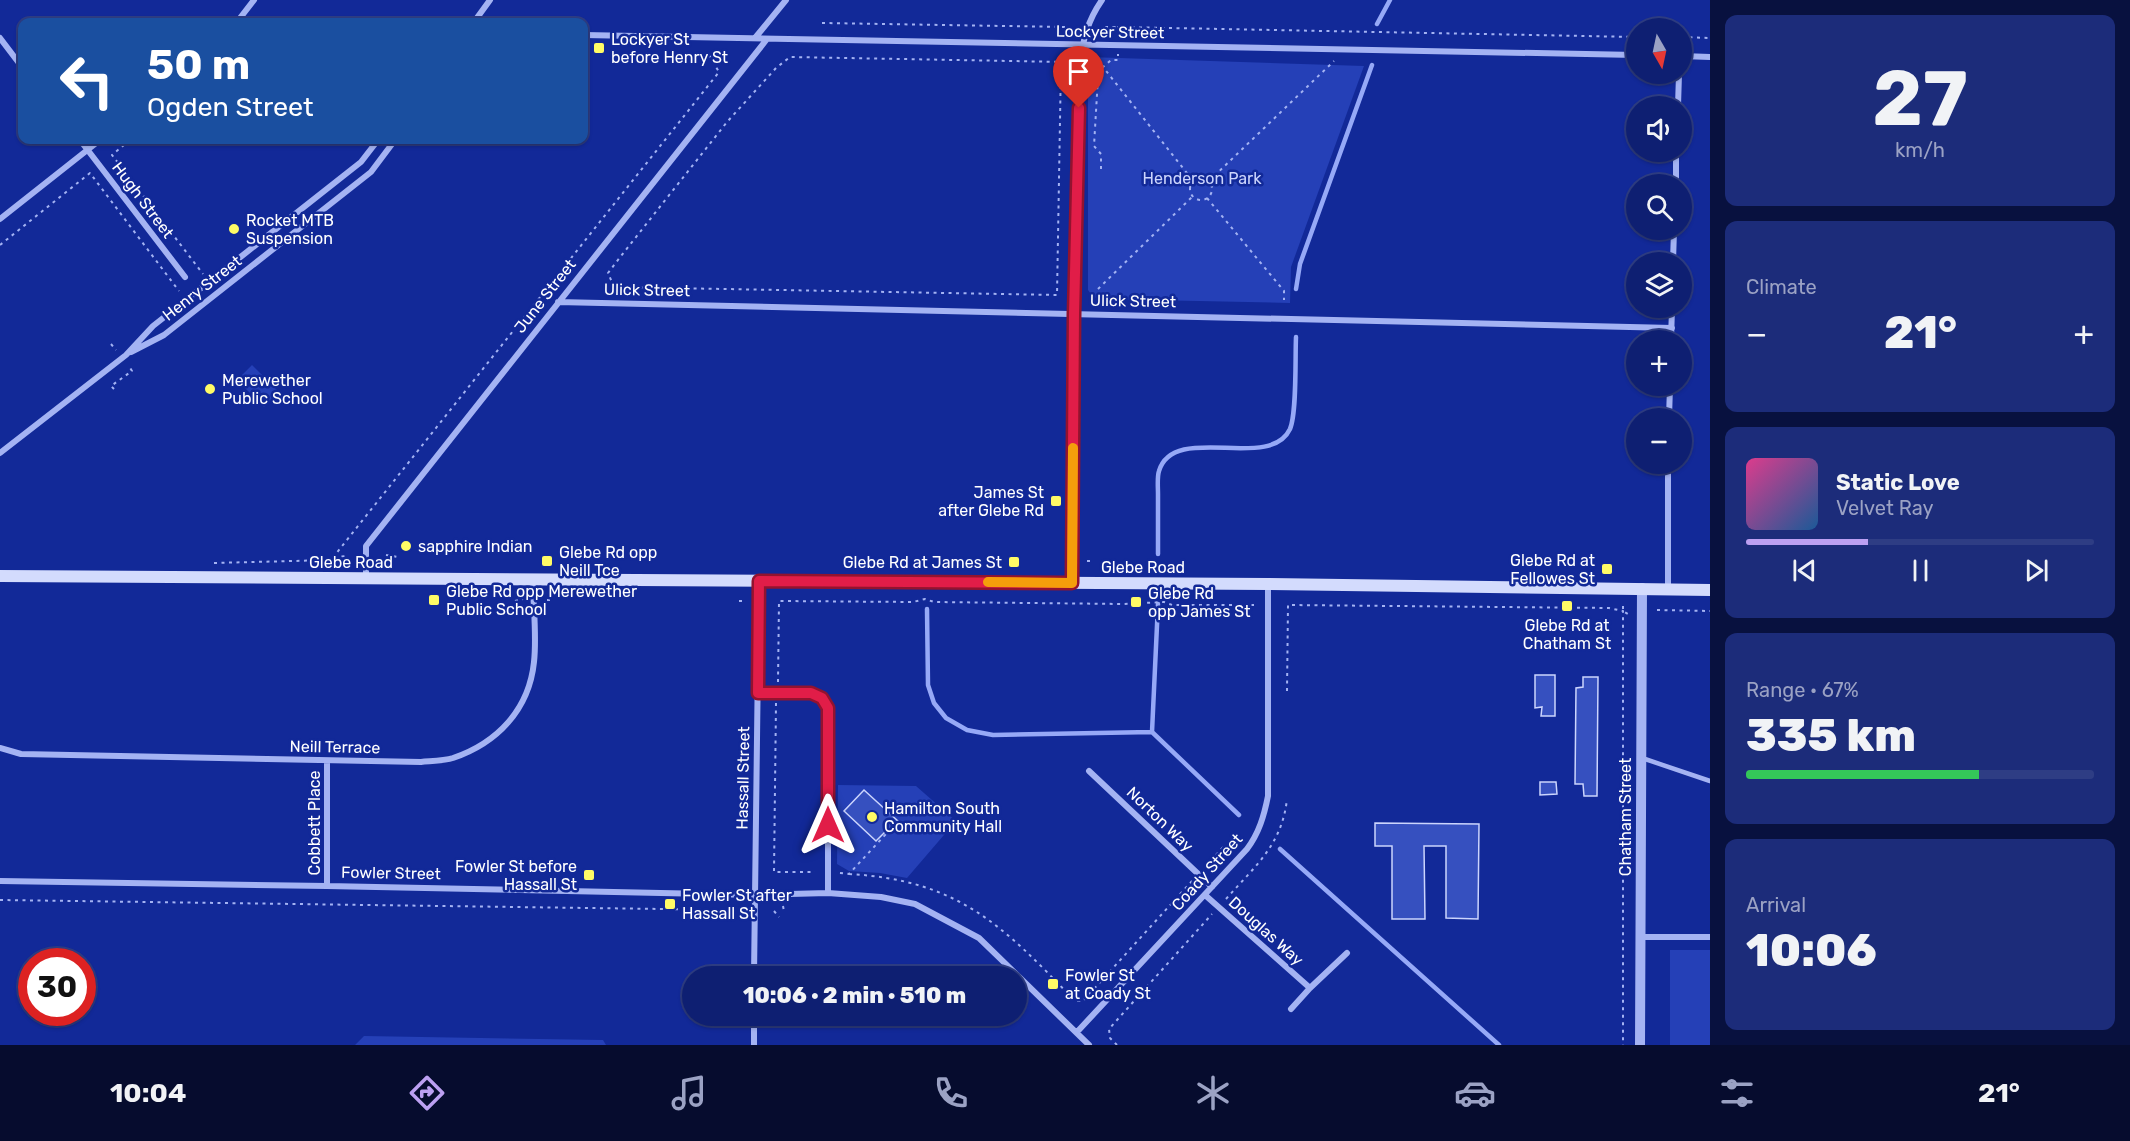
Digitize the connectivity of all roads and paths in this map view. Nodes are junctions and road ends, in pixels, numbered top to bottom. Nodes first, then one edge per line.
1 (254, 0) edge
2 (490, 0) edge
3 (786, 0) edge
4 (1102, 0) edge
5 (240, 18) edge
6 (477, 18) edge
7 (822, 23) dead end
8 (1066, 27) dead end
9 (1105, 27) dead end
10 (1118, 27) junction
11 (588, 35) edge
12 (1118, 36) dead end
13 (1626, 37) edge
14 (1692, 37) edge
15 (0, 38) edge
16 (755, 38) junction
17 (1710, 38) edge
18 (767, 39) junction
19 (1082, 45) junction
20 (1345, 50) junction
21 (1118, 54) dead end
22 (709, 55) dead end
23 (1626, 55) edge
24 (1692, 56) edge
25 (1710, 57) edge
26 (18, 62) edge
27 (1066, 62) dead end
28 (1061, 63) junction
29 (1094, 63) dead end
30 (1103, 67) junction
31 (83, 144) edge
32 (95, 144) edge
33 (125, 144) edge
34 (375, 144) edge
35 (392, 144) edge
36 (88, 150) junction
37 (1101, 169) dead end
38 (1209, 181) junction
39 (1194, 182) junction
40 (1193, 196) junction
41 (1207, 198) junction
42 (0, 219) edge
43 (0, 245) edge
44 (185, 278) dead end
45 (209, 282) junction
46 (1098, 289) dead end
47 (179, 291) dead end
48 (1284, 300) dead end
49 (558, 302) junction
50 (1074, 314) junction
51 (1672, 318) edge
52 (1672, 328) joint
53 (111, 344) dead end
54 (117, 352) dead end
55 (126, 355) junction
56 (128, 364) dead end
57 (114, 389) dead end
58 (0, 453) edge
59 (1668, 474) edge
60 (386, 555) dead end
61 (346, 556) dead end
62 (333, 557) junction
63 (398, 557) dead end
64 (1087, 561) dead end
65 (1091, 561) dead end
66 (214, 563) dead end
67 (0, 576) edge
68 (366, 578) junction
69 (533, 579) junction
70 (759, 581) junction
71 (1072, 583) junction
72 (1268, 584) junction
73 (1642, 588) junction
74 (1668, 589) junction
75 (1710, 590) edge
76 (523, 599) dead end
77 (547, 600) dead end
78 (554, 600) dead end
79 (739, 600) dead end
80 (774, 600) dead end
81 (515, 601) dead end
82 (745, 601) dead end
83 (779, 601) junction
84 (1254, 605) dead end
85 (1623, 606) dead end
86 (1657, 610) dead end
87 (1623, 611) junction
88 (1710, 611) edge
89 (1628, 614) dead end
90 (778, 684) dead end
91 (1287, 691) dead end
92 (758, 693) junction
93 (776, 701) dead end
94 (0, 748) edge
95 (1641, 757) junction
96 (327, 761) junction
97 (1089, 771) dead end
98 (1710, 781) edge
99 (1287, 799) dead end
100 (886, 834) dead end
101 (1224, 846) dead end
102 (782, 872) junction
103 (815, 872) dead end
104 (840, 873) dead end
105 (849, 874) junction
106 (1198, 875) junction
107 (781, 877) dead end
108 (0, 881) edge
109 (327, 886) junction
110 (1212, 887) junction
111 (828, 893) junction
112 (755, 895) junction
113 (1205, 895) junction
114 (0, 900) edge
115 (783, 906) dead end
116 (1218, 907) junction
117 (736, 909) dead end
118 (774, 911) dead end
119 (784, 911) dead end
120 (779, 917) dead end
121 (1639, 937) junction
122 (1710, 938) edge
123 (1347, 953) dead end
124 (754, 966) edge
125 (1310, 988) junction
126 (1291, 1009) dead end
127 (754, 1026) edge
128 (1077, 1032) junction
129 (754, 1045) edge
130 (1089, 1045) edge
131 (1117, 1045) edge
132 (1623, 1045) edge
133 (1640, 1045) edge

1 - 5 street
2 - 6 street
3 - 16 street
4 - 19 street
7 - 8 path
9 - 10 path
10 - 12 path
10 - 13 path
11 - 16 street, Lockyer Street
14 - 17 path
15 - 26 street
16 - 18 street, Lockyer Street
18 - 19 street, Lockyer Street
18 - 49 street, June Street
19 - 20 street, Lockyer Street
19 - 50 street
20 - 23 street, Lockyer Street
20 - 38 path
21 - 30 path
22 - 62 path
24 - 25 street
27 - 28 path
28 - 28 path
29 - 30 path
30 - 37 path
30 - 39 path
31 - 36 street, Hugh Street
32 - 36 street
33 - 45 path
34 - 45 street, Henry Street
35 - 55 street, Henry Street
36 - 42 street
36 - 44 street, Hugh Street
38 - 39 path
38 - 41 path
39 - 40 path
40 - 41 path
40 - 46 path
41 - 48 path
43 - 47 path
45 - 55 street, Henry Street
49 - 50 street, Ulick Street
49 - 68 street, June Street
50 - 52 street, Ulick Street
50 - 71 street
51 - 52 street
53 - 54 path
55 - 58 street, Henry Street
56 - 57 path
59 - 74 street
60 - 63 path
61 - 62 path
62 - 66 path
64 - 65 path
67 - 68 main road, Glebe Road
68 - 69 main road, Glebe Road
69 - 70 main road, Glebe Road
69 - 96 street, Neill Terrace
70 - 71 main road, Glebe Road
70 - 92 street, Hassall Street
71 - 72 main road, Glebe Road
72 - 73 main road, Glebe Road
72 - 110 street, Coady Street
73 - 74 main road, Glebe Road
73 - 95 street, Chatham Street
74 - 75 main road, Glebe Road
76 - 81 path
77 - 78 path
79 - 82 path
80 - 83 path
83 - 84 path
83 - 90 path
85 - 87 path
86 - 88 path
87 - 89 path
87 - 91 path
87 - 132 path
92 - 111 street
92 - 112 street, Hassall Street
93 - 102 path
94 - 96 street, Neill Terrace
95 - 98 lane
95 - 121 street, Chatham Street
96 - 109 street, Cobbett Place
97 - 106 street, Norton Way
99 - 116 path
100 - 105 path
101 - 106 path
102 - 103 path
102 - 107 path
104 - 105 path
105 - 106 path
106 - 110 street, Norton Way
108 - 109 street, Fowler Street
109 - 112 street, Fowler Street
110 - 113 street, Coady Street
111 - 112 street, Fowler Street
111 - 128 street, Fowler Street
112 - 124 street, Hassall Street
113 - 116 street, Douglas Way
113 - 128 street, Coady Street
114 - 117 path
115 - 119 path
116 - 125 street, Douglas Way
116 - 131 path
118 - 120 path
121 - 122 street
121 - 133 street, Chatham Street
123 - 125 street, Douglas Way
125 - 126 street, Douglas Way
127 - 129 street
128 - 130 street, Fowler Street

